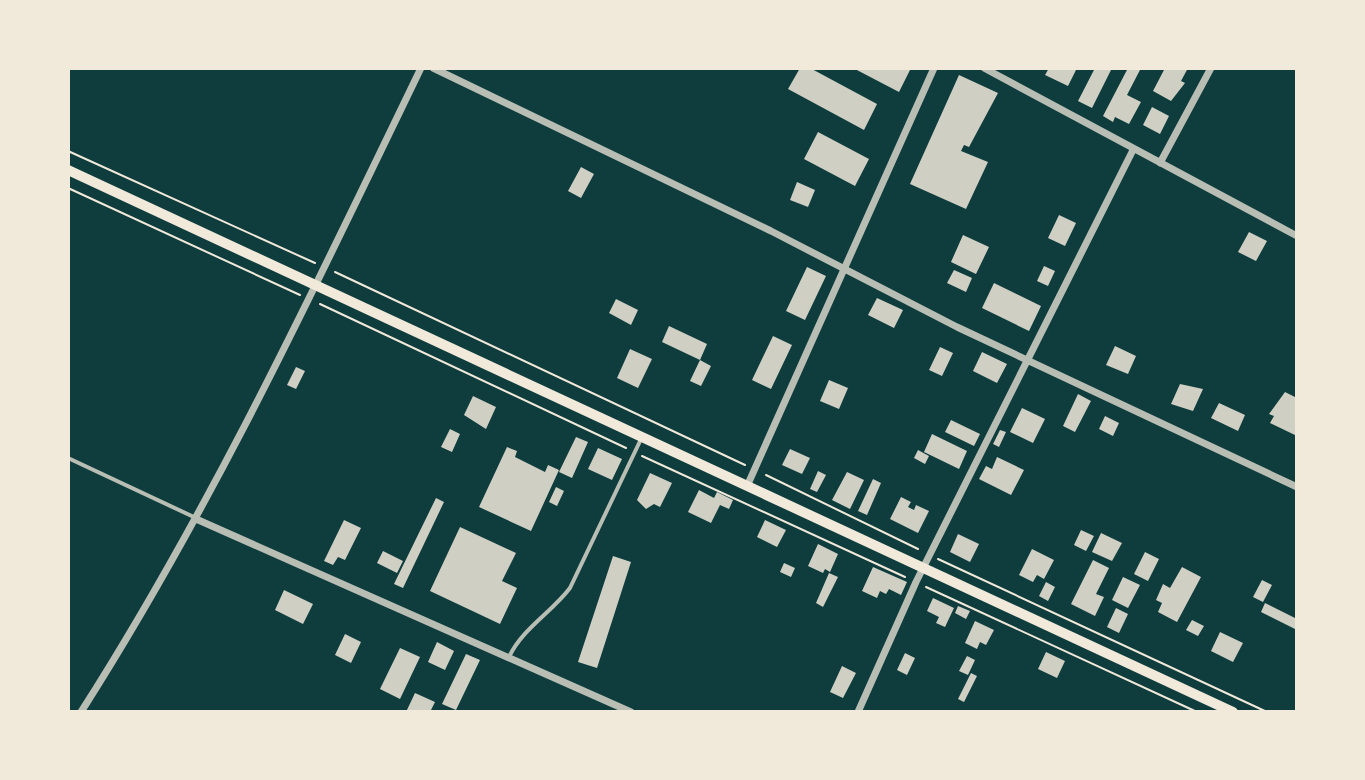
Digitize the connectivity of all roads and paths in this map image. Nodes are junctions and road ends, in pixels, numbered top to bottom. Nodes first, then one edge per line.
1 (421, 68) edge
2 (433, 68) edge
3 (934, 68) edge
4 (984, 68) edge
5 (1211, 68) edge
6 (1133, 150) junction
7 (68, 151) edge
8 (1160, 163) junction
9 (68, 170) edge
10 (1297, 236) edge
11 (325, 268) junction
12 (846, 269) junction
13 (317, 285) junction
14 (1027, 359) junction
15 (643, 435) junction
16 (68, 458) edge
17 (734, 459) dead end
18 (782, 483) dead end
19 (748, 484) junction
20 (1297, 487) edge
21 (196, 519) junction
22 (930, 555) junction
23 (923, 569) junction
24 (509, 657) junction
25 (621, 710) edge
26 (81, 712) edge
27 (631, 712) edge
28 (858, 712) edge
29 (1233, 712) edge
30 (1267, 712) edge

1 - 11 street
2 - 12 street
3 - 12 street
4 - 6 street
5 - 8 street
6 - 8 street
6 - 14 street
7 - 11 path
8 - 10 street
9 - 13 main road
11 - 13 street
11 - 17 path
12 - 14 street
12 - 19 street
13 - 15 main road
13 - 21 street
14 - 20 street
14 - 22 street
15 - 19 main road
15 - 24 lane
16 - 21 lane
18 - 22 path
19 - 23 main road
21 - 24 street
21 - 26 street
22 - 23 street
22 - 30 path
23 - 28 street
23 - 29 main road
24 - 25 street
25 - 27 street

